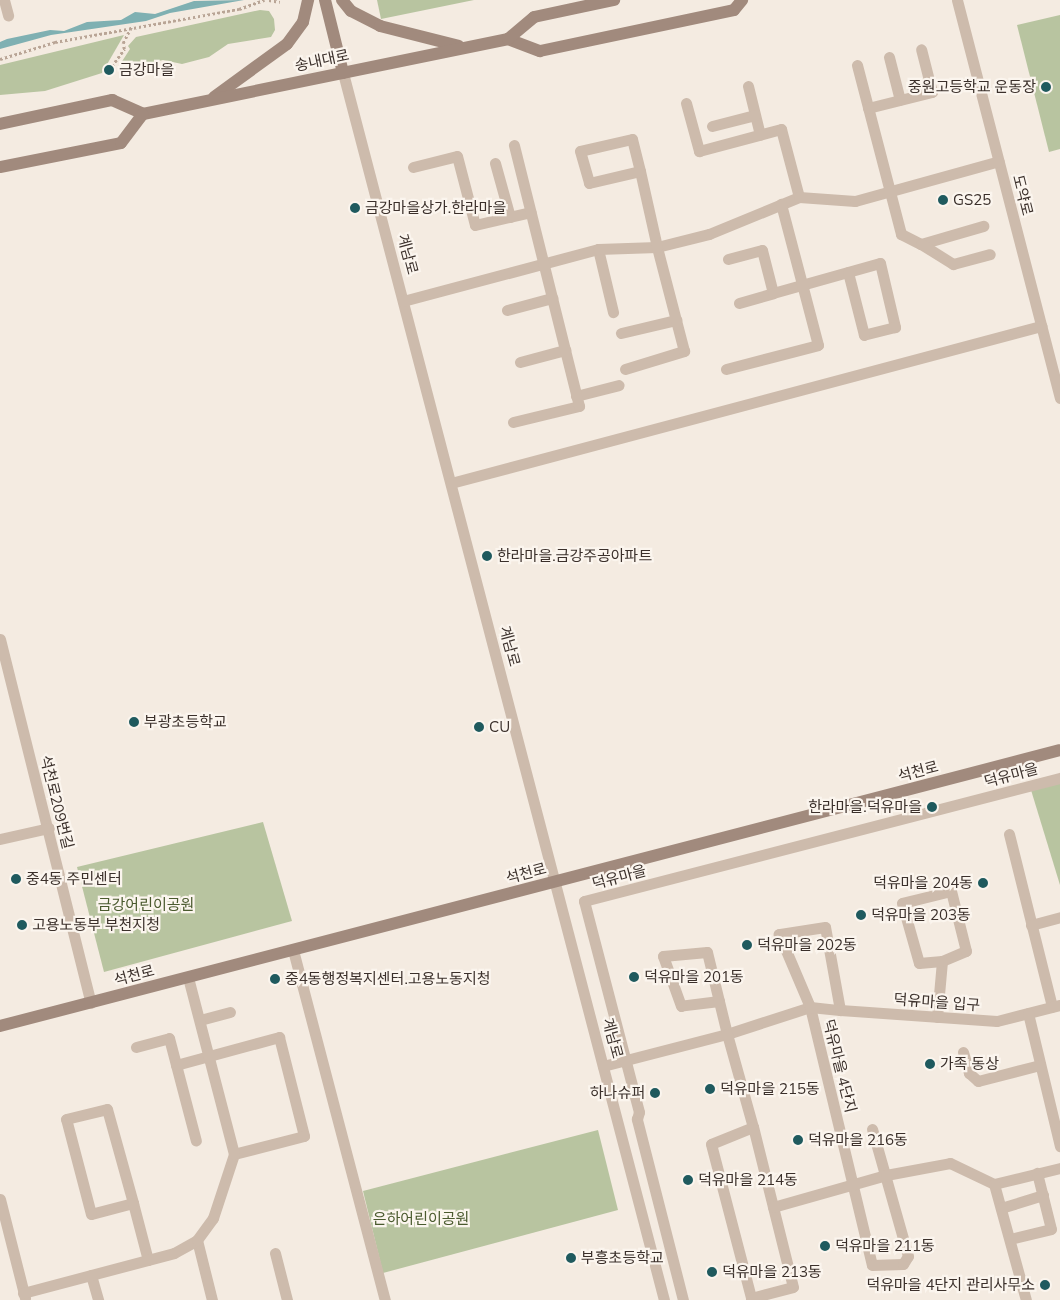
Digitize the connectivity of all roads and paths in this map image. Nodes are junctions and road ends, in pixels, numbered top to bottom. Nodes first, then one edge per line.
1 (4, 0) edge
2 (264, 0) edge
3 (269, 0) edge
4 (308, 0) edge
5 (324, 0) edge
6 (342, 0) edge
7 (614, 0) edge
8 (742, 0) edge
9 (957, 0) edge
10 (280, 2) dead end
11 (8, 15) dead end
12 (131, 27) junction
13 (508, 39) junction
14 (464, 47) junction
15 (921, 49) dead end
16 (889, 57) dead end
17 (0, 59) edge
18 (857, 65) dead end
19 (109, 70) dead end
20 (344, 72) junction
21 (748, 86) dead end
22 (210, 100) junction
23 (900, 100) junction
24 (686, 103) dead end
25 (868, 108) junction
26 (143, 114) junction
27 (755, 115) junction
28 (0, 124) edge
29 (712, 126) dead end
30 (760, 135) junction
31 (514, 145) dead end
32 (999, 161) junction
33 (495, 162) dead end
34 (413, 166) dead end
35 (0, 167) edge
36 (640, 171) junction
37 (888, 190) junction
38 (799, 197) junction
39 (781, 204) junction
40 (530, 212) junction
41 (510, 217) junction
42 (983, 226) dead end
43 (920, 244) junction
44 (657, 247) junction
45 (598, 249) junction
46 (990, 254) dead end
47 (728, 259) dead end
48 (543, 264) junction
49 (848, 272) junction
50 (802, 285) junction
51 (773, 292) junction
52 (552, 298) junction
53 (403, 301) junction
54 (739, 303) dead end
55 (507, 310) dead end
56 (613, 312) dead end
57 (676, 320) junction
58 (1041, 326) junction
59 (621, 333) dead end
60 (565, 350) junction
61 (520, 362) dead end
62 (625, 369) dead end
63 (726, 369) dead end
64 (1058, 381) edge
65 (620, 385) dead end
66 (576, 396) junction
67 (1060, 398) edge
68 (513, 422) dead end
69 (451, 483) junction
70 (0, 639) edge
71 (1060, 750) edge
72 (1060, 778) edge
73 (49, 828) junction
74 (1008, 834) dead end
75 (0, 839) edge
76 (555, 882) junction
77 (1060, 917) edge
78 (1031, 925) junction
79 (293, 950) junction
80 (942, 961) junction
81 (188, 977) junction
82 (719, 1000) junction
83 (91, 1002) junction
84 (1056, 1006) edge
85 (810, 1007) junction
86 (840, 1010) junction
87 (230, 1012) dead end
88 (1028, 1013) junction
89 (937, 1017) junction
90 (200, 1020) junction
91 (0, 1026) edge
92 (727, 1034) junction
93 (136, 1047) dead end
94 (963, 1052) dead end
95 (209, 1056) junction
96 (626, 1060) junction
97 (1040, 1064) junction
98 (176, 1065) junction
99 (603, 1066) junction
100 (753, 1126) junction
101 (872, 1129) dead end
102 (1058, 1132) edge
103 (196, 1141) dead end
104 (1060, 1146) edge
105 (234, 1154) junction
106 (1060, 1168) edge
107 (1037, 1173) junction
108 (886, 1175) junction
109 (994, 1184) junction
110 (854, 1186) junction
111 (1043, 1195) junction
112 (0, 1200) edge
113 (133, 1202) junction
114 (773, 1207) junction
115 (1001, 1208) junction
116 (1010, 1239) junction
117 (196, 1240) junction
118 (275, 1253) dead end
119 (148, 1260) junction
120 (92, 1275) junction
121 (24, 1296) edge
122 (98, 1300) edge
123 (212, 1300) edge
124 (287, 1300) edge
125 (385, 1300) edge
126 (664, 1300) edge
127 (683, 1300) edge
128 (1026, 1300) edge

1 - 11 street
2 - 12 path
3 - 10 path
4 - 22 street
5 - 20 street, 계남로
6 - 14 street
7 - 13 street, 송내대로
8 - 13 street
9 - 32 street, 도약로
12 - 17 path
12 - 19 path
13 - 14 street, 송내대로
14 - 20 street, 송내대로
15 - 23 street
16 - 23 street
18 - 25 street
20 - 22 street, 송내대로
20 - 53 street, 계남로
21 - 27 street
22 - 26 street, 송내대로
23 - 25 street
24 - 30 street
25 - 37 street
26 - 28 street
26 - 35 street
27 - 29 street
27 - 30 street
30 - 38 street
31 - 40 street
32 - 37 street
32 - 58 street, 도약로
33 - 41 street
34 - 41 street
36 - 36 street
36 - 44 street
37 - 38 street
37 - 43 street
38 - 39 street
39 - 44 street
39 - 50 street
40 - 41 street
40 - 48 street
42 - 43 street
43 - 46 street
44 - 45 street
44 - 57 street
45 - 48 street
45 - 56 street
47 - 51 street
48 - 52 street
48 - 53 street
49 - 49 street
49 - 50 street
50 - 51 street
50 - 63 street
51 - 54 street
52 - 55 street
52 - 60 street
53 - 69 street, 계남로
57 - 59 street
57 - 62 street
58 - 64 street, 도약로
58 - 69 street
60 - 61 street
60 - 66 street
64 - 67 street, 도약로
65 - 66 street
66 - 68 street
69 - 76 street, 계남로
70 - 73 street, 석천로209번길
71 - 76 street, 석천로
72 - 96 street, 덕유마을
73 - 75 street
73 - 83 street, 석천로209번길
74 - 78 street
76 - 79 street, 석천로
76 - 99 street, 계남로
77 - 78 street
78 - 84 street
79 - 81 street, 석천로
79 - 125 street
80 - 80 street
80 - 89 street
81 - 83 street, 석천로
81 - 90 street
82 - 82 street
82 - 92 street
83 - 91 street, 석천로
84 - 88 street, 덕유마을 입구
85 - 86 street, 덕유마을 입구
85 - 86 street
85 - 92 street, 덕유마을 4단지
85 - 110 street, 덕유마을 4단지
86 - 89 street, 덕유마을 입구
87 - 90 street
88 - 89 street, 덕유마을 입구
88 - 97 street
90 - 95 street
92 - 96 street, 덕유마을 4단지
92 - 100 street
93 - 98 street
94 - 97 street
95 - 98 street
95 - 105 street
95 - 105 street
96 - 99 street, 덕유마을 4단지
96 - 127 street, 덕유마을
97 - 102 street
98 - 103 street
99 - 126 street, 계남로
100 - 114 street
100 - 114 street
101 - 108 street, 덕유마을 4단지
102 - 104 street
105 - 117 street
106 - 107 street
107 - 109 street
107 - 111 street
108 - 109 street
108 - 110 street
108 - 110 street, 덕유마을 4단지
109 - 115 street
110 - 114 street
111 - 115 street
111 - 116 street
112 - 121 street
113 - 113 street
113 - 119 street
115 - 116 street
116 - 128 street
117 - 119 street
117 - 123 street
118 - 124 street
119 - 120 street
120 - 121 street
120 - 122 street

